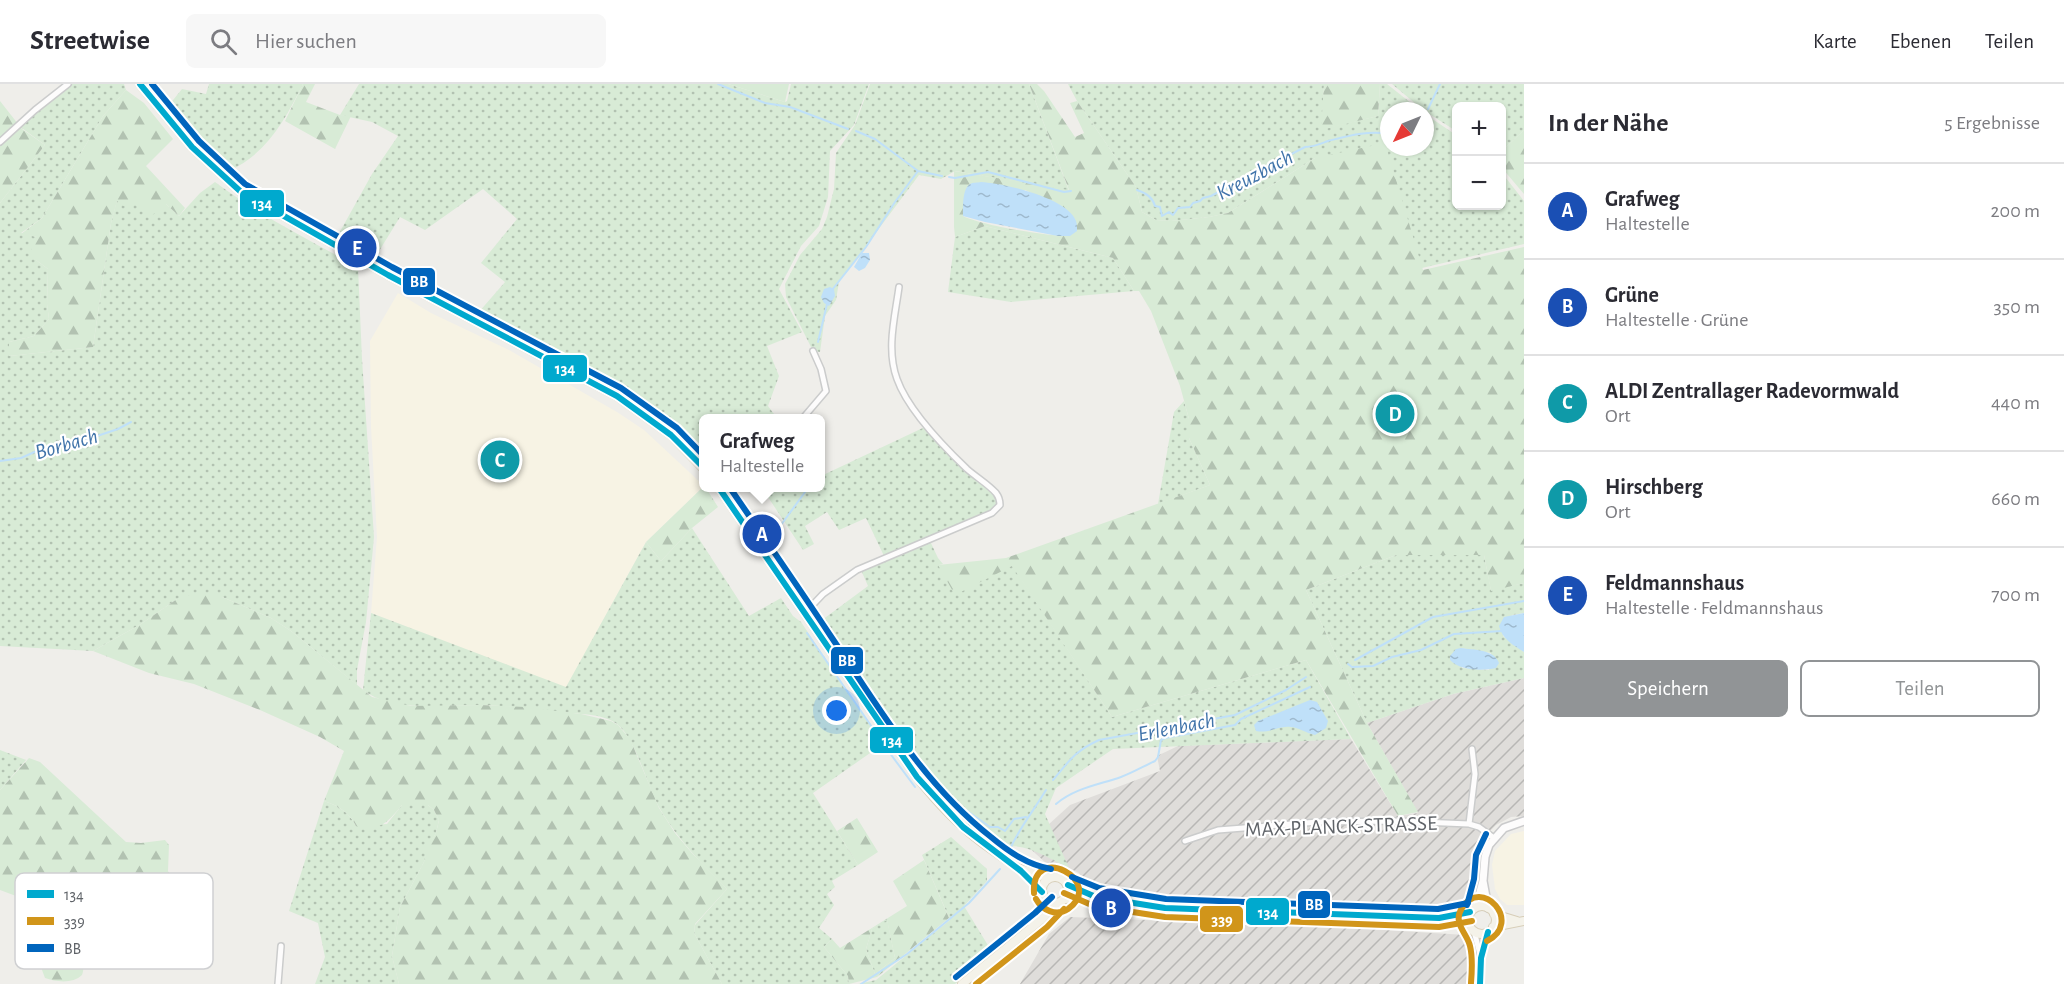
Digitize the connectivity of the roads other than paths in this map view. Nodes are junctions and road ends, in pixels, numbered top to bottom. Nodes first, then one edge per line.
1 (68, 84) edge
2 (140, 84) edge
3 (0, 142) edge
4 (899, 287) dead end
5 (813, 351) dead end
6 (807, 414) edge
7 (699, 464) edge
8 (721, 492) edge
9 (804, 614) junction
10 (1473, 749) dead end
11 (1524, 821) edge
12 (1469, 824) junction
13 (1494, 838) junction
14 (1185, 842) dead end
15 (1017, 867) junction
16 (1049, 878) junction
17 (1483, 881) junction
18 (1068, 885) junction
19 (1043, 894) junction
20 (1096, 897) junction
21 (1061, 901) junction
22 (1473, 910) junction
23 (1491, 911) junction
24 (1439, 918) junction
25 (1521, 921) edge
26 (1030, 927) junction
27 (1472, 928) junction
28 (1491, 929) junction
29 (281, 946) dead end
30 (1481, 958) junction
31 (278, 984) edge
32 (962, 984) edge
33 (1480, 984) edge

1 - 3 street
2 - 7 main road
4 - 9 street
5 - 6 street
8 - 9 main road
9 - 15 main road
10 - 12 street
11 - 13 street
12 - 13 street, MAX-PLANCK-STRASSE
12 - 14 street, MAX-PLANCK-STRASSE
13 - 17 street
15 - 16 main road
15 - 19 main road
16 - 18 main road
16 - 19 main road
17 - 22 street
17 - 23 street
18 - 20 main road
18 - 21 main road
19 - 21 main road
19 - 26 main road
20 - 21 main road
20 - 24 main road
21 - 26 main road
22 - 23 main road
22 - 24 main road
22 - 27 main road
23 - 25 main road
23 - 28 main road
24 - 27 main road
25 - 28 main road
26 - 32 main road
27 - 28 main road
27 - 30 street
28 - 30 street
29 - 31 street
30 - 33 street

